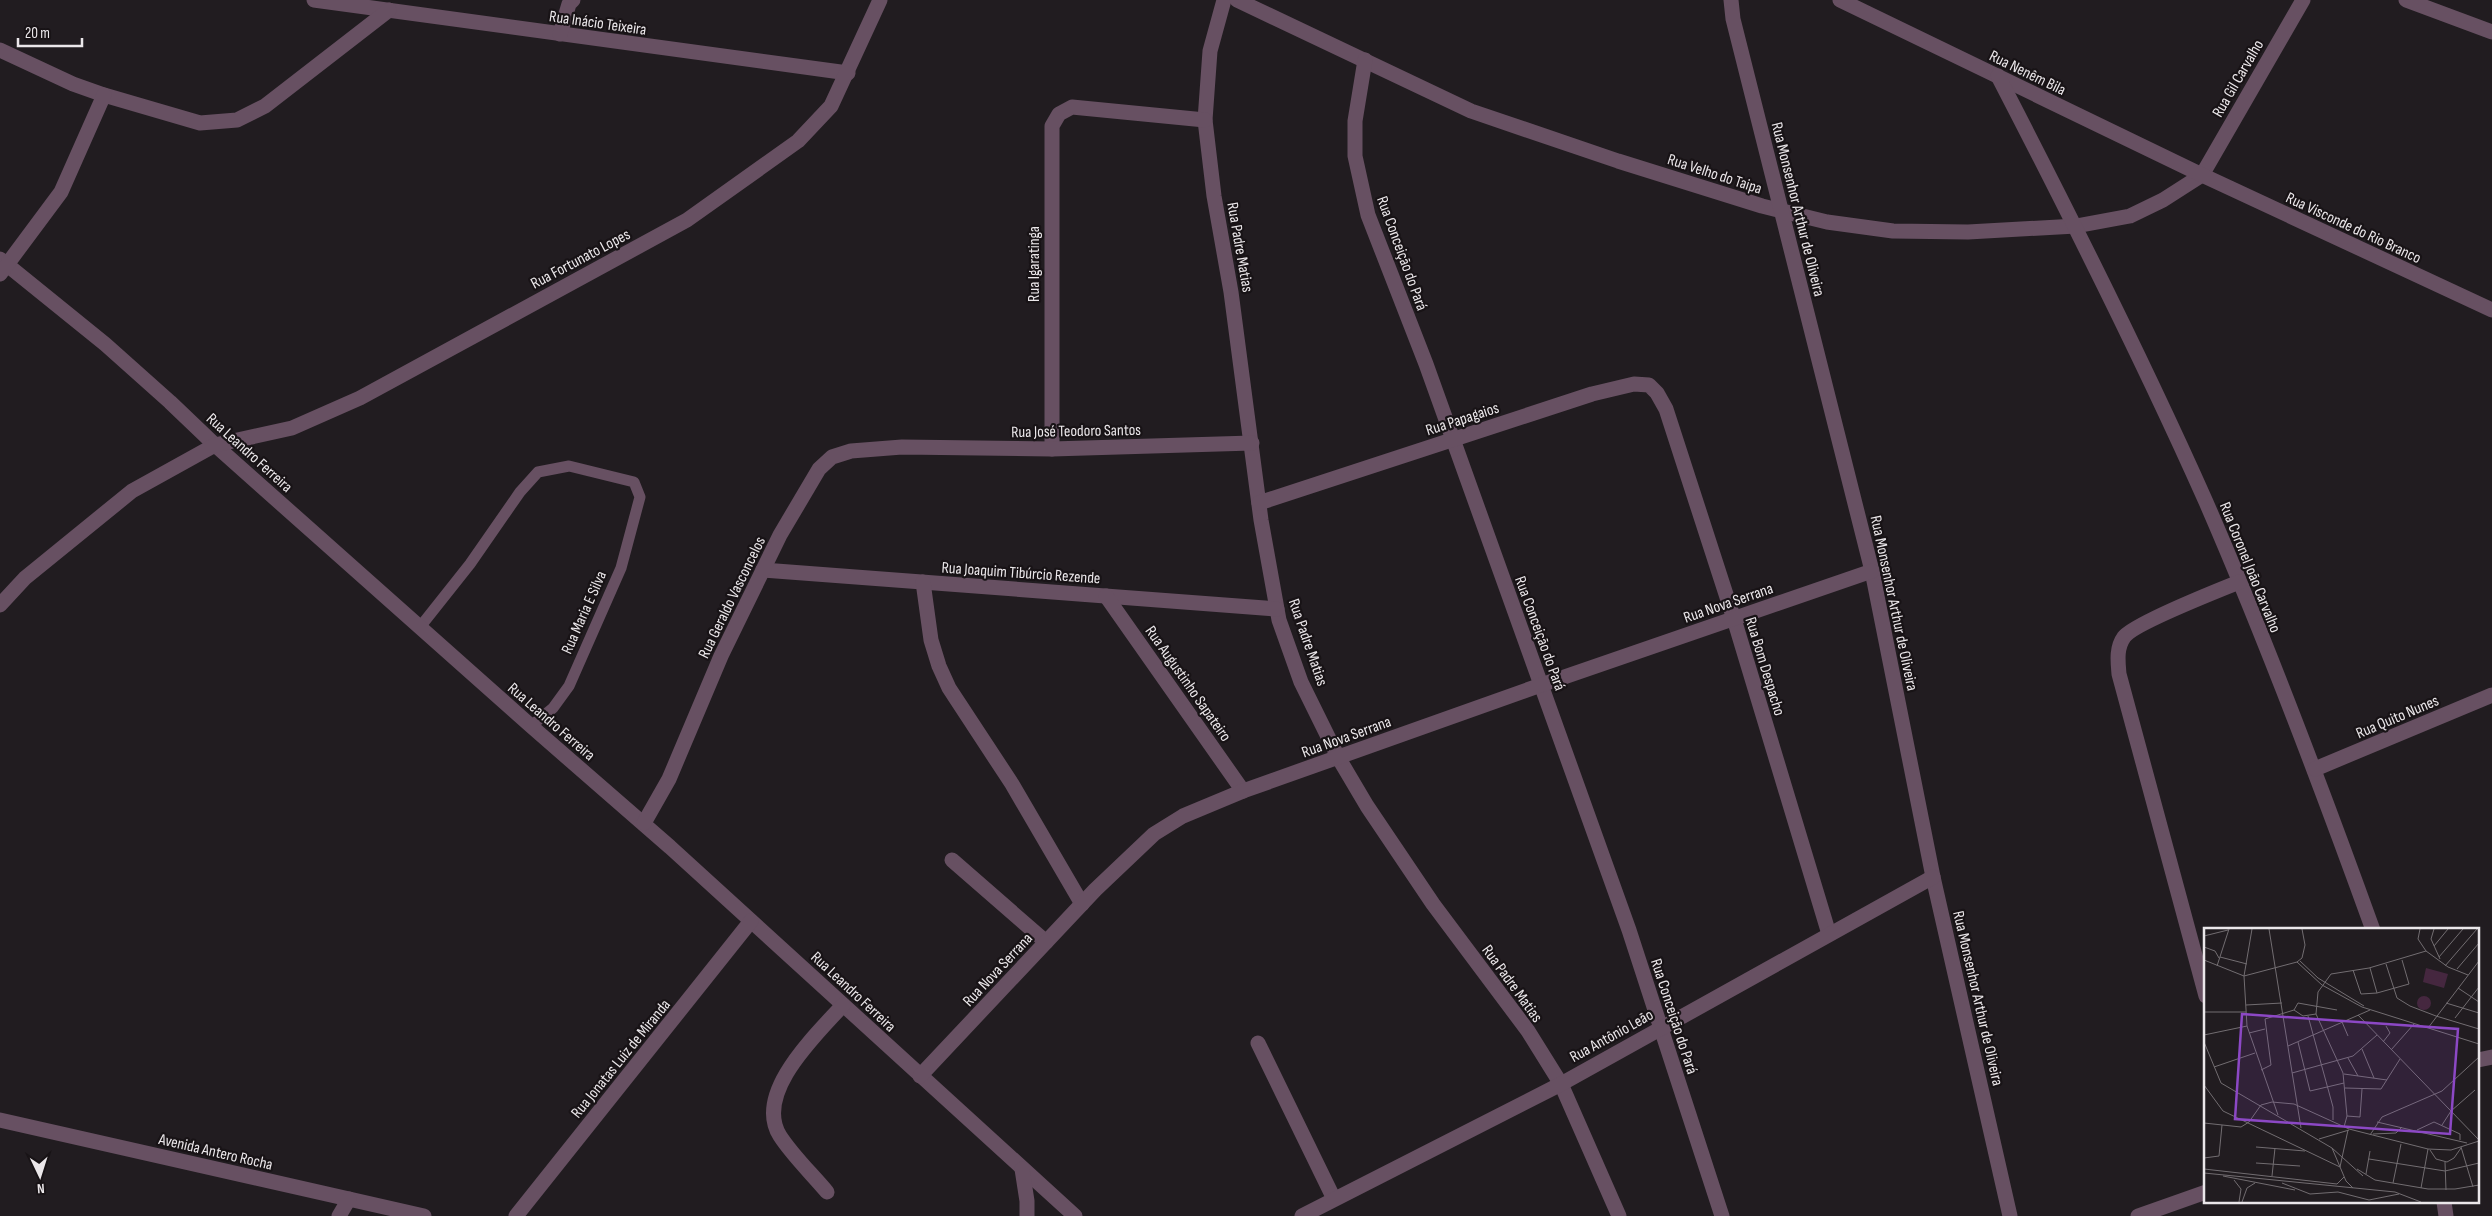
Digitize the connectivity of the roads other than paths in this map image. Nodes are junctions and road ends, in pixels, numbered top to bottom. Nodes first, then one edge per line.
1 (314, 0) edge
2 (573, 0) edge
3 (880, 0) edge
4 (1224, 0) edge
5 (1237, 0) edge
6 (1731, 0) edge
7 (1840, 0) edge
8 (2302, 0) edge
9 (2406, 0) edge
10 (389, 10) junction
11 (2492, 32) edge
12 (560, 34) junction
13 (0, 50) edge
14 (1365, 60) junction
15 (848, 73) junction
16 (1998, 76) junction
17 (104, 95) junction
18 (1205, 120) junction
19 (2202, 175) junction
20 (1782, 211) junction
21 (2076, 226) junction
22 (3, 267) edge
23 (2492, 310) edge
24 (1666, 410) joint
25 (1453, 440) junction
26 (1252, 443) junction
27 (214, 445) junction
28 (902, 447) joint
29 (1052, 449) junction
30 (1259, 503) junction
31 (763, 570) junction
32 (1872, 571) junction
33 (923, 582) junction
34 (2239, 582) junction
35 (1106, 596) junction
36 (0, 605) edge
37 (1277, 609) junction
38 (1734, 619) junction
39 (420, 627) junction
40 (1541, 685) junction
41 (2492, 695) edge
42 (531, 726) junction
43 (1338, 757) junction
44 (2315, 769) junction
45 (1243, 791) junction
46 (644, 823) junction
47 (952, 860) dead end
48 (1934, 877) junction
49 (1082, 904) junction
50 (751, 921) junction
51 (2372, 928) edge
52 (1829, 934) junction
53 (1046, 942) junction
54 (2204, 989) edge
55 (843, 1005) junction
56 (1660, 1028) junction
57 (1258, 1043) dead end
58 (920, 1076) junction
59 (1561, 1084) junction
60 (0, 1120) edge
61 (1022, 1169) junction
62 (827, 1192) dead end
63 (2204, 1193) edge
64 (349, 1199) junction
65 (1334, 1199) junction
66 (339, 1216) edge
67 (424, 1216) edge
68 (516, 1216) edge
69 (1027, 1216) edge
70 (1075, 1216) edge
71 (1302, 1216) edge
72 (1619, 1216) edge
73 (1722, 1216) edge
74 (2010, 1216) edge
75 (2138, 1216) edge

1 - 10 street, Rua Inácio Teixeira
2 - 12 street
3 - 15 street, Rua Fortunato Lopes
4 - 18 street, Rua Padre Matias
5 - 14 street, Rua Velho do Taipa
6 - 20 street, Rua Monsenhor Arthur de Oliveira
7 - 16 street, Rua Nenêm Bila
8 - 19 street, Rua Gil Carvalho
9 - 11 street
10 - 12 street, Rua Inácio Teixeira
10 - 17 street
12 - 15 street, Rua Inácio Teixeira
13 - 17 street
14 - 20 street, Rua Velho do Taipa
14 - 25 street, Rua Conceição do Pará
15 - 27 street, Rua Fortunato Lopes
16 - 19 street, Rua Nenêm Bila
16 - 21 street, Rua Coronel João Carvalho
17 - 22 street
18 - 26 street, Rua Padre Matias
18 - 29 street, Rua Igaratinga
19 - 21 street, Rua Velho do Taipa
19 - 23 street, Rua Visconde do Rio Branco
20 - 21 street, Rua Velho do Taipa
20 - 32 street, Rua Monsenhor Arthur de Oliveira
21 - 34 street, Rua Coronel João Carvalho
22 - 27 street, Rua Leandro Ferreira
24 - 25 street, Rua Papagaios
24 - 38 street, Rua Bom Despacho
25 - 30 street, Rua Papagaios
25 - 40 street, Rua Conceição do Pará
26 - 29 street, Rua José Teodoro Santos
26 - 30 street, Rua Padre Matias
27 - 36 street, Rua Fortunato Lopes
27 - 39 street, Rua Leandro Ferreira
28 - 29 street, Rua José Teodoro Santos
28 - 31 street, Rua Geraldo Vasconcelos
30 - 37 street, Rua Padre Matias
31 - 33 street, Rua Joaquim Tibúrcio Rezende
31 - 46 street, Rua Geraldo Vasconcelos
32 - 38 street, Rua Nova Serrana
32 - 48 street, Rua Monsenhor Arthur de Oliveira
33 - 35 street, Rua Joaquim Tibúrcio Rezende
33 - 49 street
34 - 44 street, Rua Coronel João Carvalho
34 - 54 street
35 - 37 street, Rua Joaquim Tibúrcio Rezende
35 - 45 street, Rua Augustinho Sapateiro
37 - 43 street, Rua Padre Matias
38 - 40 street, Rua Nova Serrana
38 - 52 street, Rua Bom Despacho
39 - 42 street, Rua Leandro Ferreira
39 - 42 lane, Rua Maria E Silva
40 - 43 street, Rua Nova Serrana
40 - 56 street, Rua Conceição do Pará
41 - 44 street, Rua Quito Nunes
42 - 46 street, Rua Leandro Ferreira
43 - 45 street, Rua Nova Serrana
43 - 59 street, Rua Padre Matias
44 - 51 street, Rua Coronel João Carvalho
45 - 49 street, Rua Nova Serrana
46 - 50 street, Rua Leandro Ferreira
47 - 53 street
48 - 52 street, Rua Antônio Leão
48 - 74 street, Rua Monsenhor Arthur de Oliveira
49 - 53 street, Rua Nova Serrana
50 - 55 street, Rua Leandro Ferreira
50 - 68 street, Rua Jonatas Luiz de Miranda
52 - 56 street, Rua Antônio Leão
53 - 58 street, Rua Nova Serrana
55 - 58 street, Rua Leandro Ferreira
55 - 62 street
56 - 59 street, Rua Antônio Leão
56 - 73 street, Rua Conceição do Pará
57 - 65 street
58 - 61 street, Rua Leandro Ferreira
59 - 65 street, Rua Antônio Leão
59 - 72 street, Rua Padre Matias
60 - 64 street, Avenida Antero Rocha
61 - 69 street
61 - 70 street, Rua Leandro Ferreira
63 - 75 street
64 - 66 street
64 - 67 street, Avenida Antero Rocha
65 - 71 street, Rua Antônio Leão

